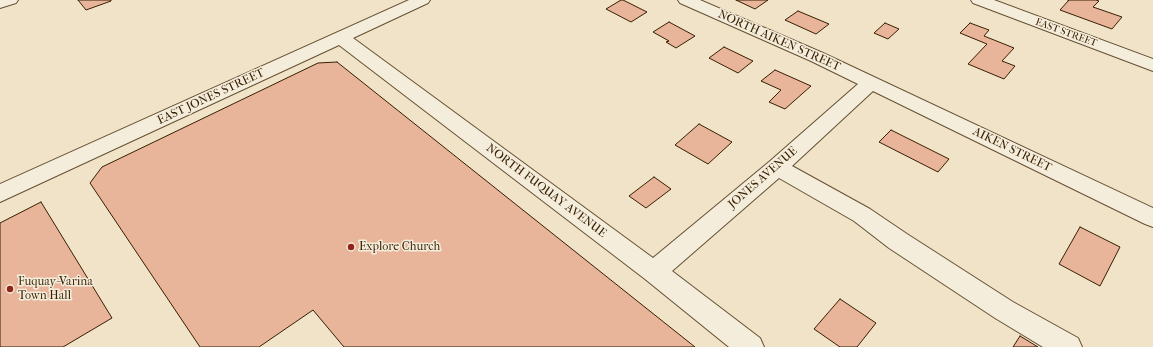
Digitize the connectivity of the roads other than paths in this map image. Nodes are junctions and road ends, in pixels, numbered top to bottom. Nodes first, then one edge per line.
1 (10, 0) edge
2 (422, 0) edge
3 (686, 0) edge
4 (979, 0) edge
5 (0, 3) edge
6 (341, 38) junction
7 (1153, 65) edge
8 (871, 83) junction
9 (777, 167) junction
10 (0, 194) edge
11 (1153, 218) edge
12 (654, 272) junction
13 (750, 347) edge
14 (1068, 347) edge

1 - 5 street
2 - 6 street, EAST JONES STREET
3 - 8 street, NORTH AIKEN STREET
4 - 7 street, EAST STREET
6 - 10 street, EAST JONES STREET
6 - 12 street, NORTH FUQUAY AVENUE
8 - 9 street, JONES AVENUE
8 - 11 street, AIKEN STREET
9 - 12 street, JONES AVENUE
9 - 14 street
12 - 13 street, NORTH FUQUAY AVENUE

